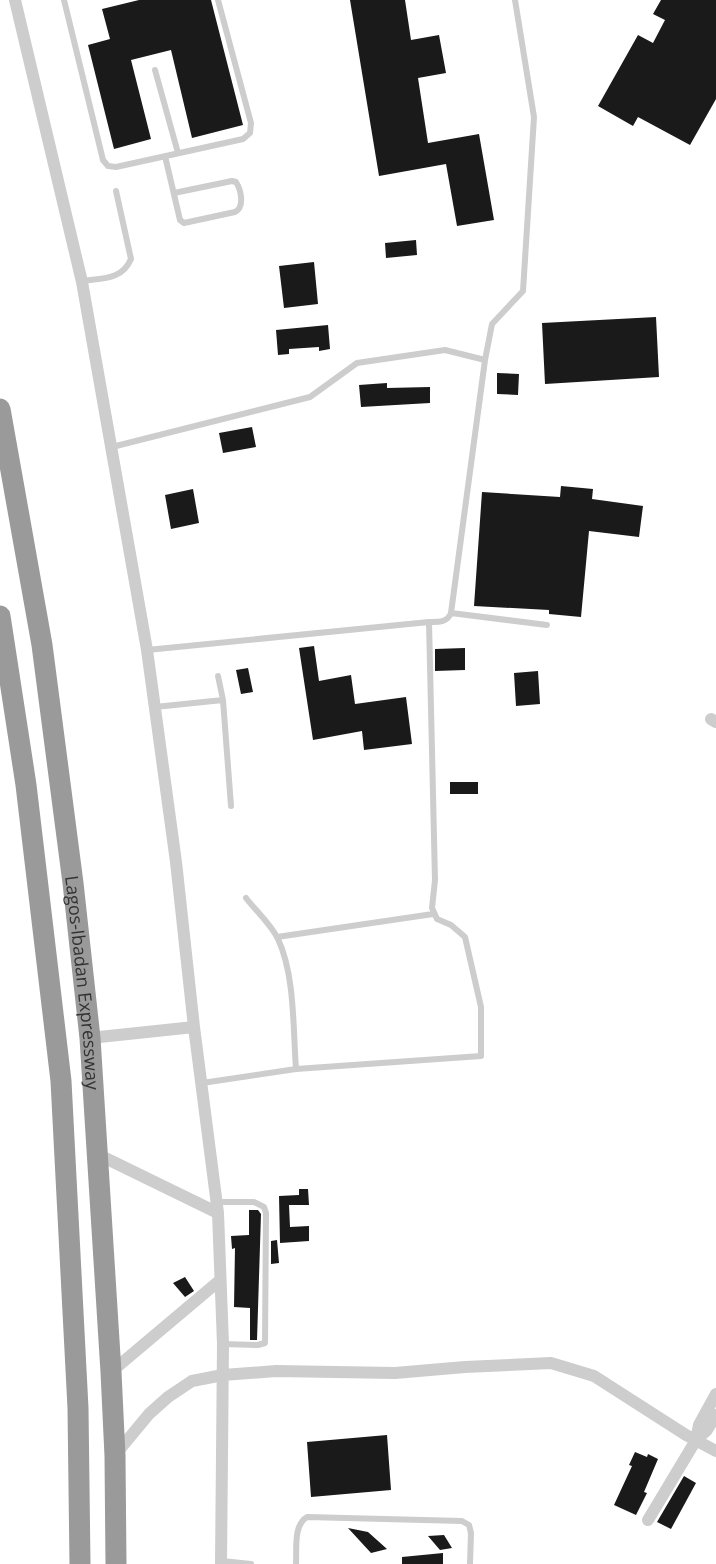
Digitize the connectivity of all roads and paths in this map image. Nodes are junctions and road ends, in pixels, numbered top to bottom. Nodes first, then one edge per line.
1 (15, 0) edge
2 (64, 0) edge
3 (218, 0) edge
4 (515, 0) edge
5 (155, 70) dead end
6 (178, 153) junction
7 (165, 156) junction
8 (116, 191) dead end
9 (174, 193) junction
10 (82, 282) junction
11 (485, 360) junction
12 (0, 409) edge
13 (112, 447) junction
14 (451, 613) junction
15 (0, 616) edge
16 (429, 622) junction
17 (547, 624) dead end
18 (147, 650) junction
19 (218, 676) dead end
20 (223, 700) junction
21 (155, 707) junction
22 (231, 806) dead end
23 (246, 898) dead end
24 (433, 914) junction
25 (277, 937) junction
26 (194, 1027) junction
27 (90, 1038) junction
28 (296, 1069) junction
29 (202, 1083) junction
30 (97, 1154) junction
31 (218, 1208) junction
32 (219, 1281) junction
33 (73, 1309) junction
34 (106, 1311) junction
35 (223, 1344) junction
36 (111, 1372) junction
37 (223, 1374) junction
38 (716, 1394) edge
39 (716, 1415) edge
40 (696, 1440) junction
41 (716, 1451) edge
42 (115, 1456) junction
43 (648, 1520) dead end
44 (221, 1562) edge
45 (80, 1564) edge
46 (116, 1564) edge
47 (251, 1564) edge
48 (296, 1564) edge
49 (470, 1564) edge

1 - 10 street
2 - 7 lane
3 - 6 lane
4 - 11 lane
5 - 6 lane
6 - 7 lane
7 - 9 lane
8 - 10 lane
9 - 9 lane
10 - 13 street
11 - 13 lane
11 - 14 lane
12 - 27 highway, Lagos-Ibadan Expressway
13 - 18 street
14 - 16 lane
14 - 17 lane
15 - 33 highway, Lagos-Ibadan Expressway
16 - 18 lane
16 - 24 lane
18 - 21 street
19 - 20 lane
20 - 21 lane
20 - 22 lane
21 - 26 street
23 - 25 lane
24 - 25 lane
24 - 28 lane
25 - 28 lane
26 - 27 street
26 - 29 street
27 - 30 highway, Lagos-Ibadan Expressway
28 - 29 lane
29 - 31 street
30 - 31 street
30 - 34 highway, Lagos-Ibadan Expressway
31 - 32 street
31 - 35 lane
32 - 35 street
32 - 36 street
33 - 34 highway
33 - 45 highway, Lagos-Ibadan Expressway
34 - 36 highway, Lagos-Ibadan Expressway
35 - 37 street
36 - 42 highway, Lagos-Ibadan Expressway
37 - 40 street
37 - 42 street
37 - 44 street
38 - 40 street
39 - 40 street
40 - 41 street
40 - 43 street
42 - 46 highway, Lagos-Ibadan Expressway
44 - 47 lane
48 - 49 lane

